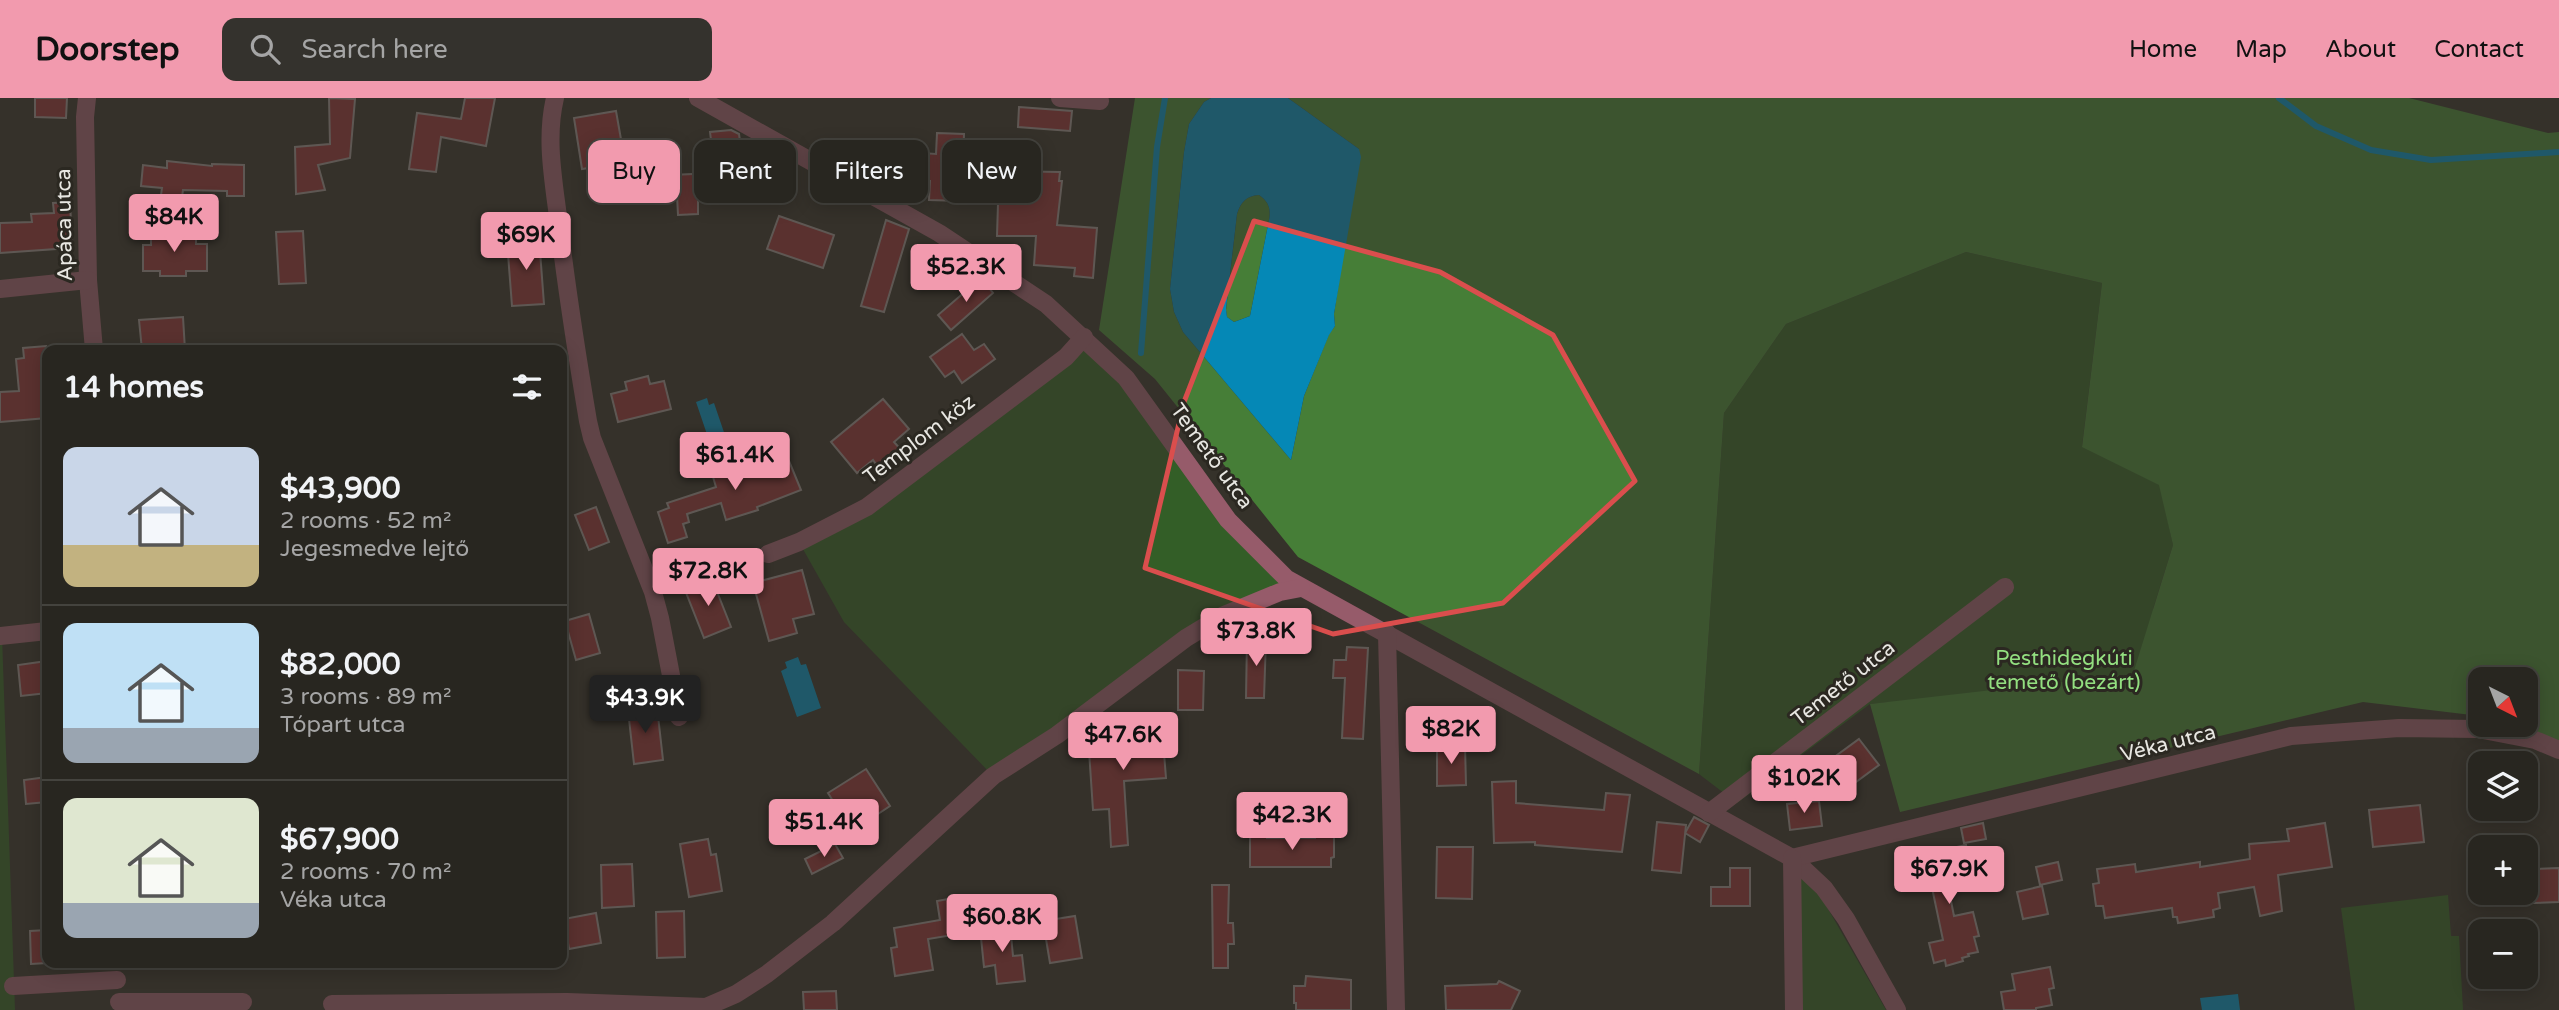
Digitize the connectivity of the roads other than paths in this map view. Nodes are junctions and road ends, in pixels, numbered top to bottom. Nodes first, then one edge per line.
1 (87, 98) edge
2 (555, 98) edge
3 (698, 98) edge
4 (1060, 98) edge
5 (1100, 101) dead end
6 (88, 280) junction
7 (0, 289) edge
8 (1084, 337) junction
9 (94, 345) edge
10 (768, 554) dead end
11 (2005, 587) dead end
12 (1301, 588) junction
13 (42, 632) edge
14 (1387, 633) junction
15 (0, 636) edge
16 (678, 717) dead end
17 (2559, 750) edge
18 (1709, 813) junction
19 (1792, 858) junction
20 (117, 971) edge
21 (13, 986) dead end
22 (243, 1002) dead end
23 (332, 1004) dead end
24 (119, 1006) edge
25 (1396, 1010) edge
26 (1794, 1010) edge
27 (1897, 1010) edge

1 - 6 street, Apáca utca
2 - 16 street
3 - 8 street, Temető utca
4 - 5 street
6 - 7 street
6 - 9 street, Apáca utca
8 - 10 street, Templom köz
8 - 12 street, Temető utca
11 - 18 street, Temető utca
12 - 14 street, Temető utca
12 - 23 street
13 - 15 street
14 - 18 street, Temető utca
14 - 25 street
17 - 19 street, Véka utca
18 - 19 street, Temető utca
19 - 26 street
19 - 27 street, Temető utca
20 - 21 street
20 - 24 street
22 - 24 street

